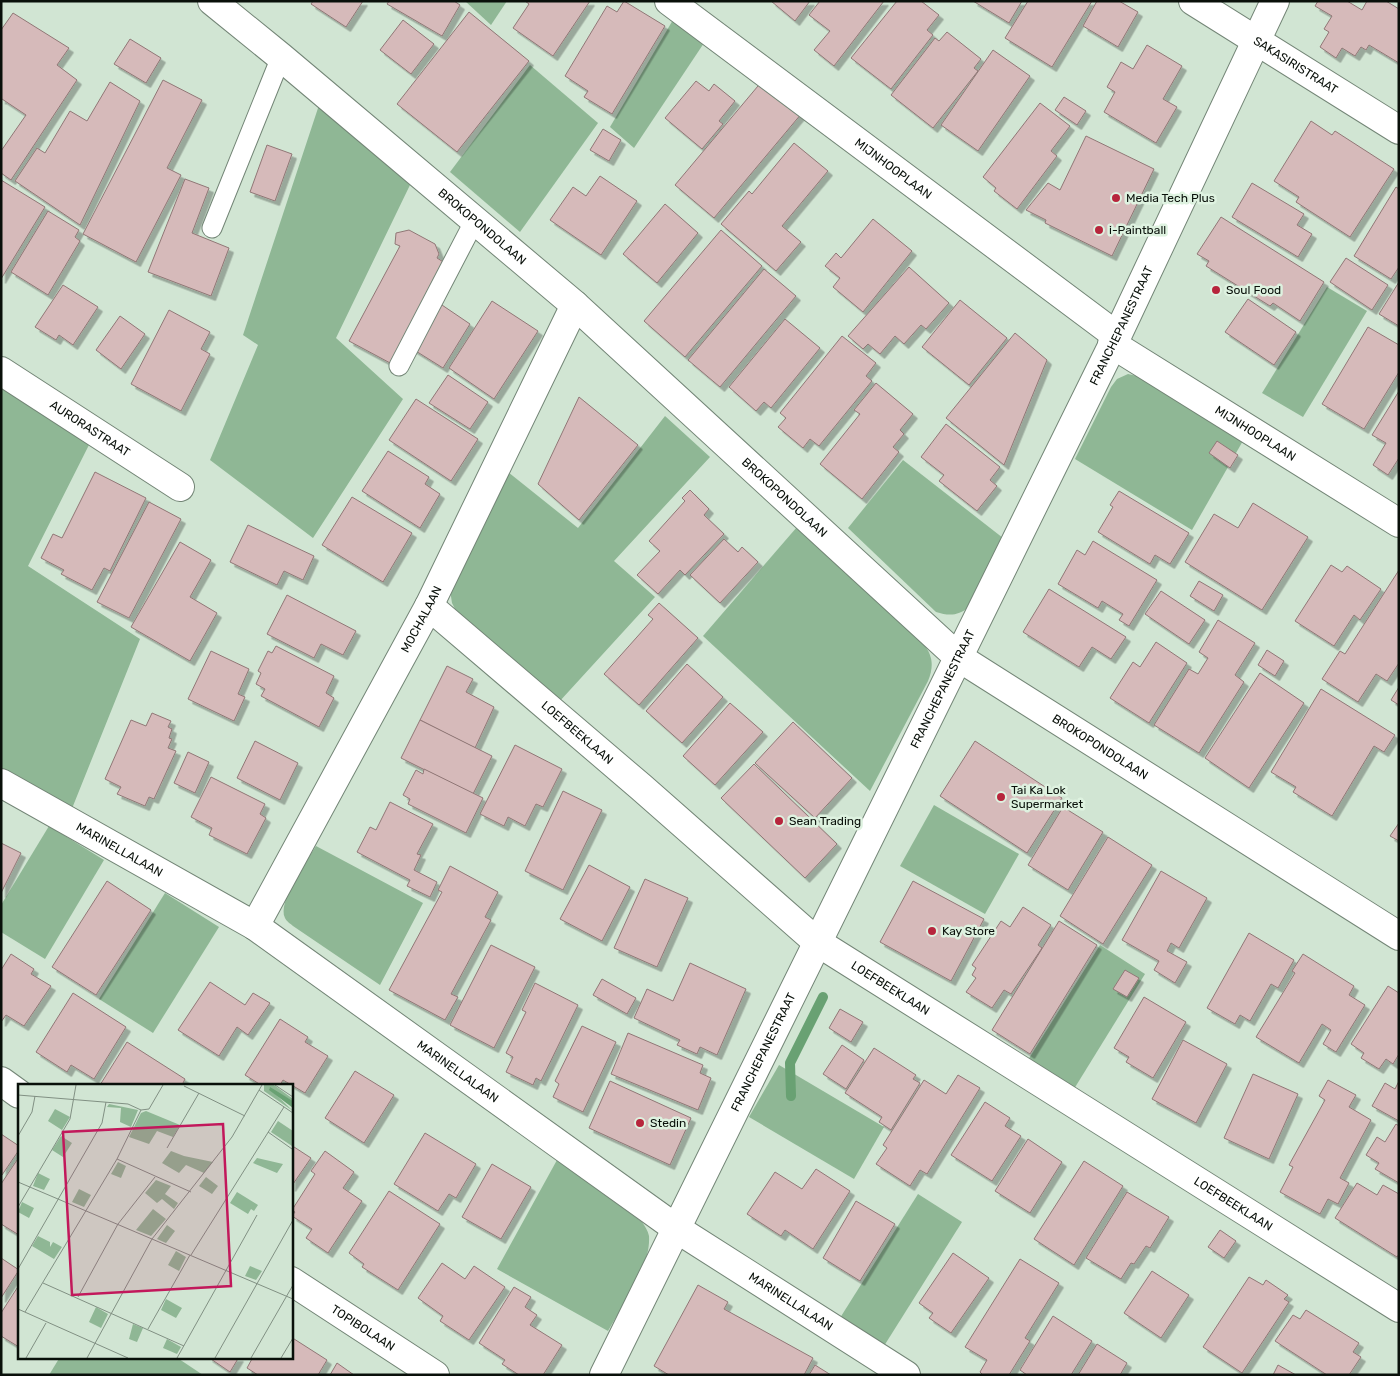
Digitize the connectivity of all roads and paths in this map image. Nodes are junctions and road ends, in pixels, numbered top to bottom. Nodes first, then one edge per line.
1 (212, 1) edge
2 (669, 1) edge
3 (1193, 1) edge
4 (1275, 1) edge
5 (1256, 41) junction
6 (281, 57) junction
7 (1399, 130) edge
8 (475, 220) junction
9 (212, 228) dead end
10 (575, 305) junction
11 (1114, 340) junction
12 (399, 366) dead end
13 (1, 371) edge
14 (180, 487) dead end
15 (1399, 523) edge
16 (429, 606) junction
17 (958, 657) junction
18 (1, 783) edge
19 (255, 926) junction
20 (1399, 936) edge
21 (816, 942) junction
22 (1, 1081) edge
23 (18, 1093) edge
24 (677, 1229) junction
25 (292, 1282) edge
26 (1399, 1308) edge
27 (435, 1375) edge
28 (604, 1375) edge
29 (906, 1375) edge

1 - 6 street, BROKOPONDOLAAN
2 - 11 street, MIJNHOOPLAAN
3 - 5 street, SAKASIRISTRAAT
4 - 5 street, FRANCHEPANESTRAAT
5 - 7 street, SAKASIRISTRAAT
5 - 11 street, FRANCHEPANESTRAAT
6 - 8 street, BROKOPONDOLAAN
6 - 9 lane
8 - 10 street, BROKOPONDOLAAN
8 - 12 lane
10 - 16 street, MOCHALAAN
10 - 17 street, BROKOPONDOLAAN
11 - 15 street, MIJNHOOPLAAN
11 - 17 street, FRANCHEPANESTRAAT
13 - 14 street, AURORASTRAAT
16 - 19 street, MOCHALAAN
16 - 21 street, LOEFBEEKLAAN
17 - 20 street, BROKOPONDOLAAN
17 - 21 street, FRANCHEPANESTRAAT
18 - 19 street, MARINELLALAAN
19 - 24 street, MARINELLALAAN
21 - 24 street, FRANCHEPANESTRAAT
21 - 26 street, LOEFBEEKLAAN
22 - 23 street
24 - 28 street, FRANCHEPANESTRAAT
24 - 29 street, MARINELLALAAN
25 - 27 street, TOPIBOLAAN

